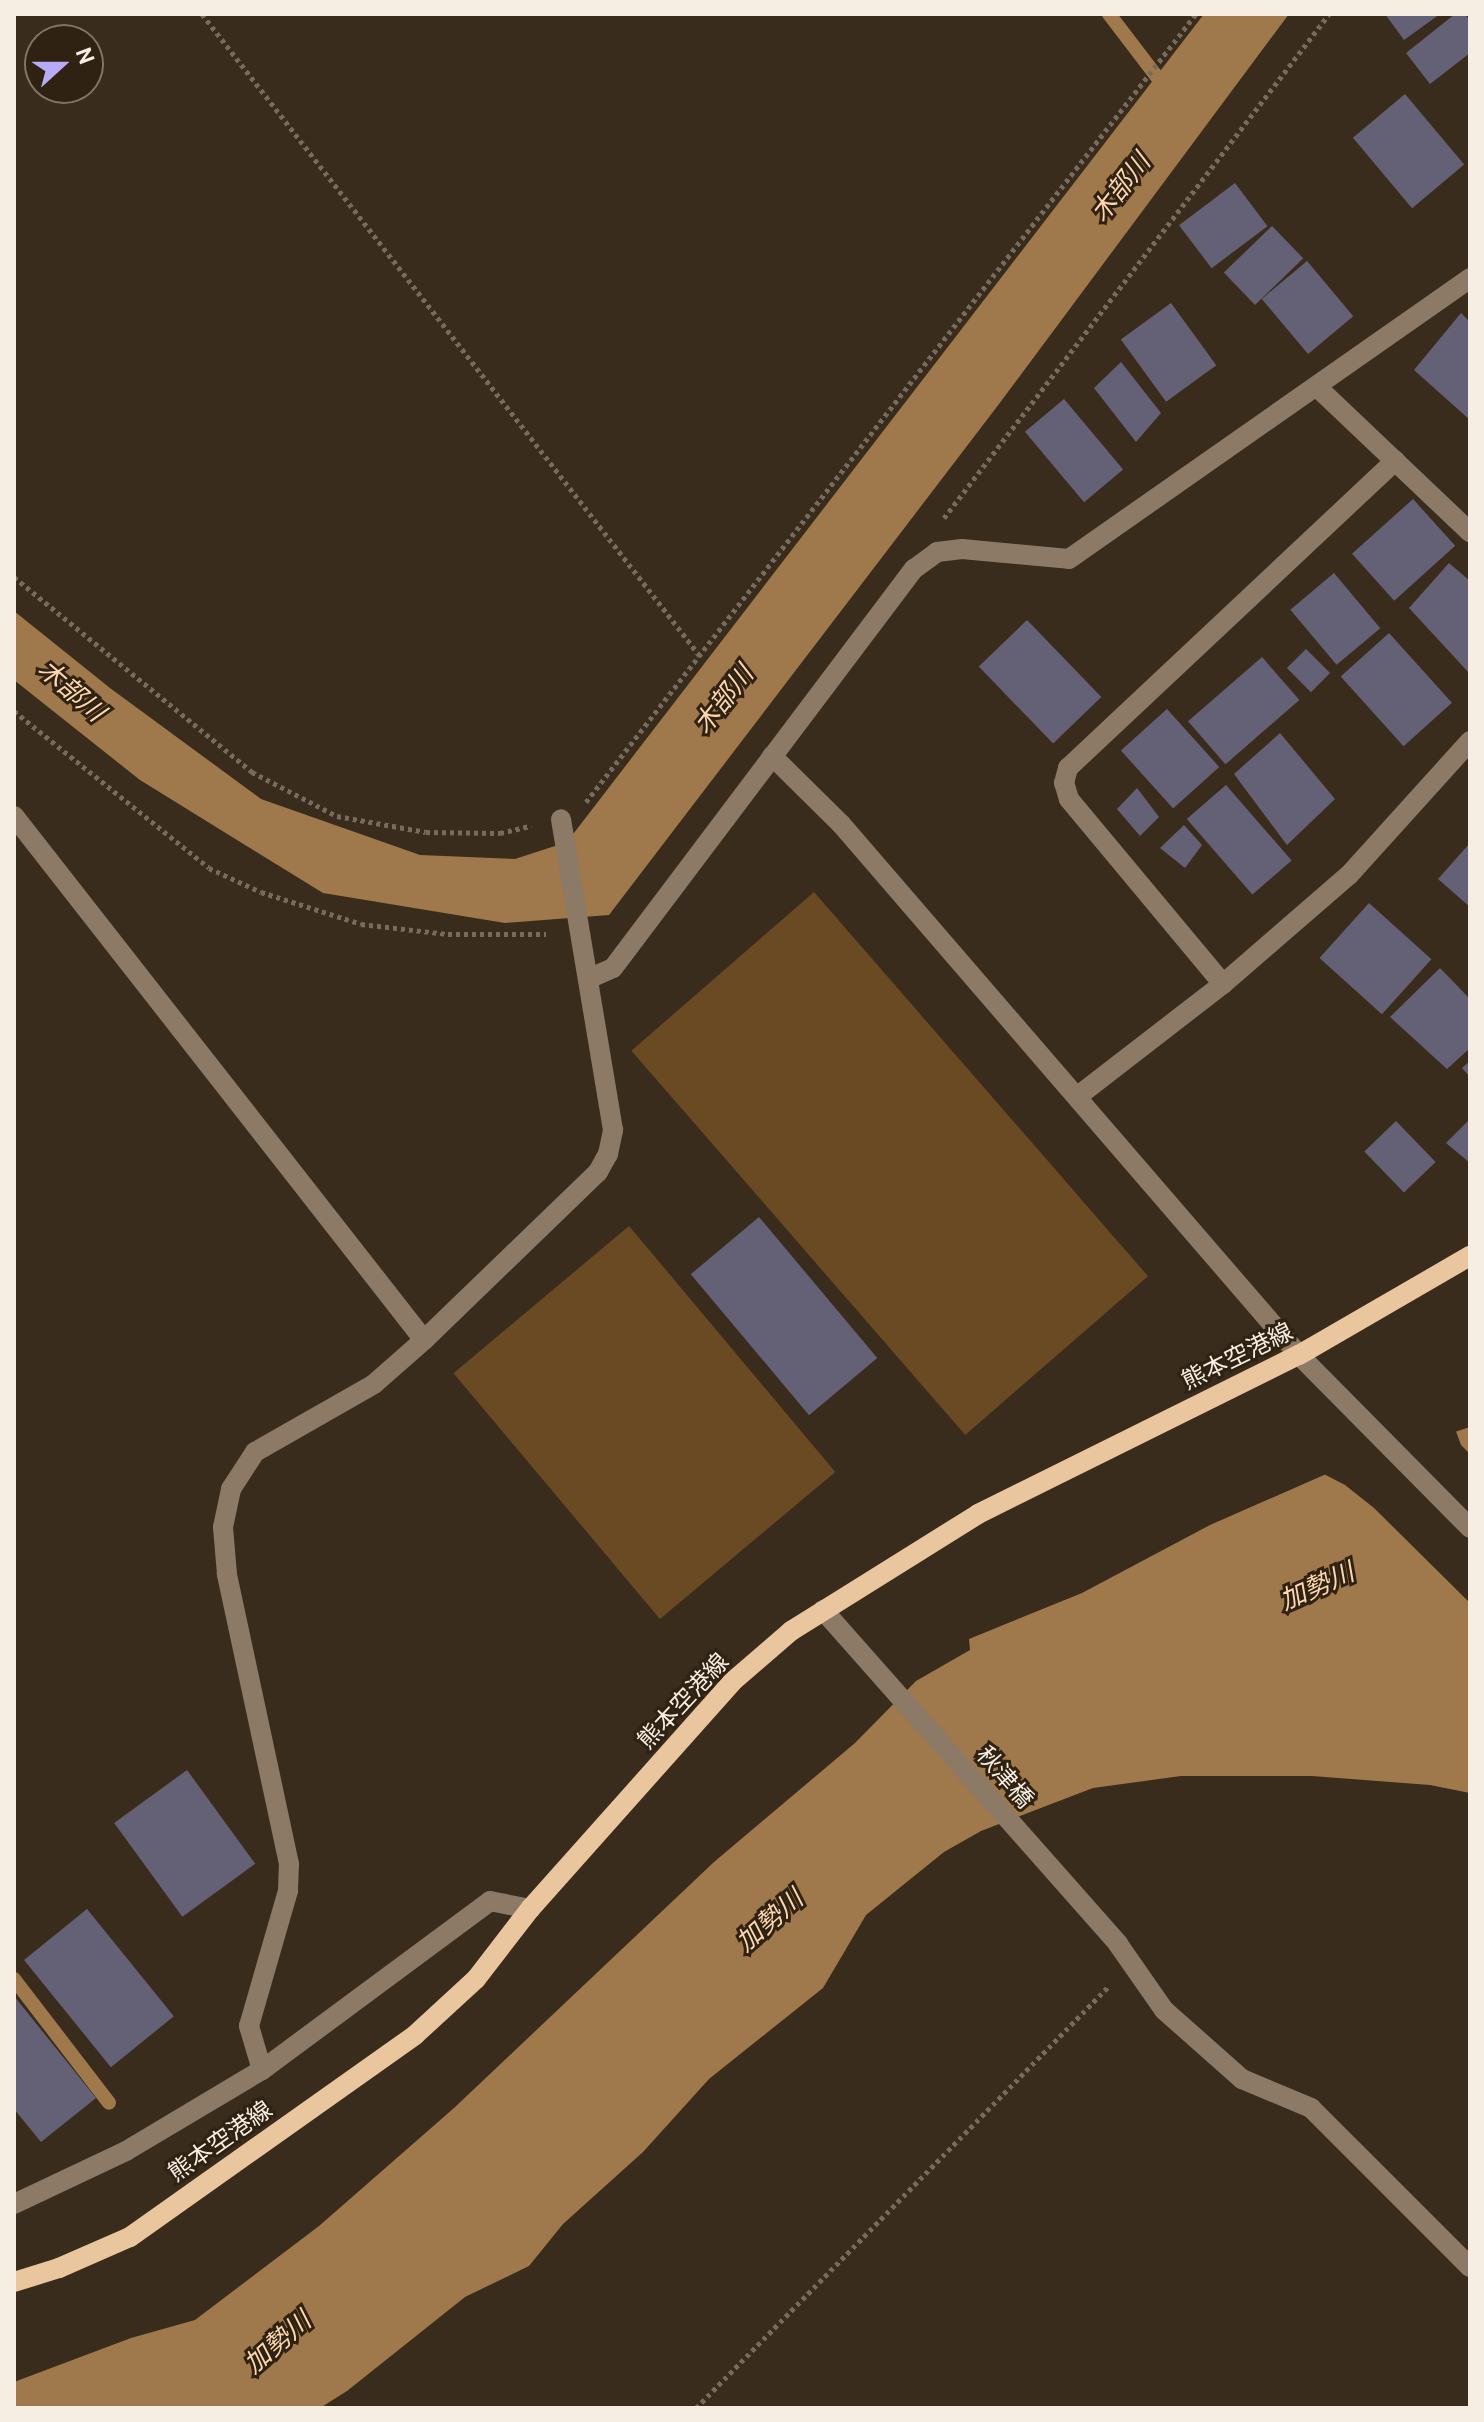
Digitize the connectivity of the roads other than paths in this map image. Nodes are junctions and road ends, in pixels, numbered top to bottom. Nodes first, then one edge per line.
1 (1470, 278) edge
2 (1317, 387) junction
3 (1395, 461) junction
4 (1470, 532) edge
5 (1468, 746) edge
6 (772, 756) junction
7 (14, 816) edge
8 (562, 823) road end
9 (588, 979) junction
10 (1223, 984) junction
11 (1078, 1096) junction
12 (1470, 1256) edge
13 (424, 1340) junction
14 (1299, 1355) junction
15 (1470, 1528) edge
16 (823, 1610) junction
17 (530, 1909) junction
18 (262, 2070) junction
19 (14, 2204) edge
20 (1470, 2267) edge
21 (14, 2282) edge

1 - 2 street
2 - 3 street
2 - 6 street
3 - 4 street
3 - 10 street
5 - 10 street
6 - 9 street
6 - 11 street
7 - 13 street
8 - 9 street
9 - 13 street
10 - 11 street
11 - 14 street
12 - 14 main road, 熊本空港線
13 - 18 street
14 - 15 street
14 - 16 main road, 熊本空港線
16 - 17 main road, 熊本空港線
16 - 20 street, 秋津橋
17 - 18 street
17 - 21 main road, 熊本空港線
18 - 19 street

